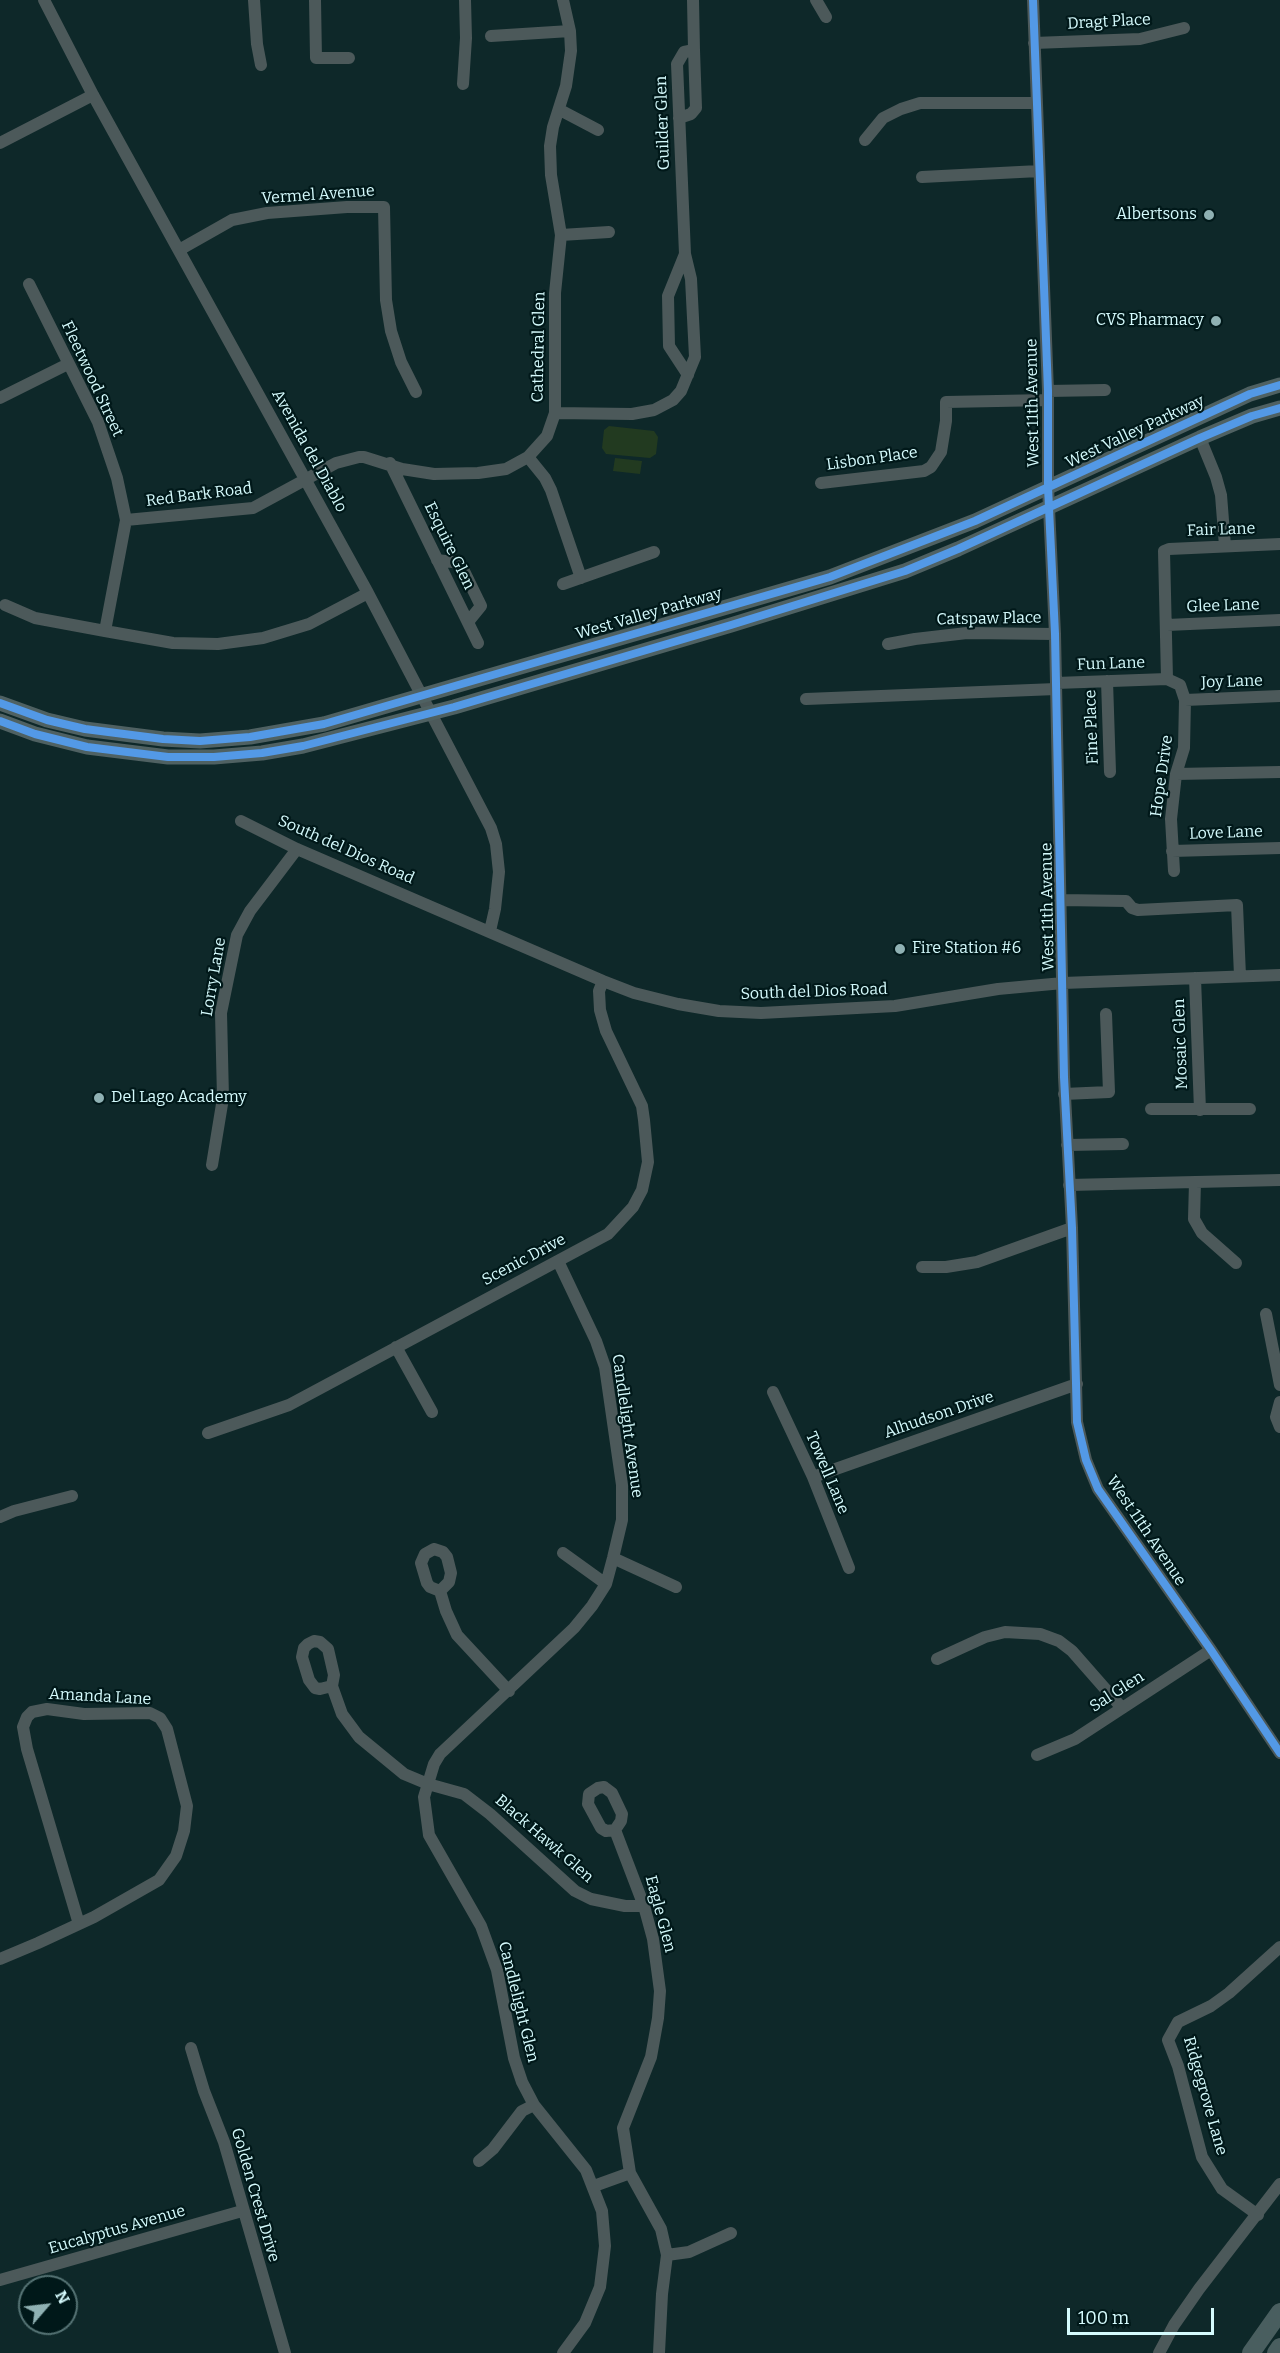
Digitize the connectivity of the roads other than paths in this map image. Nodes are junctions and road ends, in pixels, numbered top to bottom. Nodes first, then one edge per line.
1 (44, 0) edge
2 (254, 0) edge
3 (315, 0) edge
4 (465, 0) edge
5 (563, 0) edge
6 (693, 0) edge
7 (816, 0) edge
8 (1033, 0) edge
9 (826, 17) dead end
10 (1184, 28) dead end
11 (570, 31) junction
12 (491, 36) dead end
13 (1034, 43) junction
14 (694, 50) junction
15 (349, 58) dead end
16 (261, 65) dead end
17 (463, 84) dead end
18 (93, 95) junction
19 (1036, 103) junction
20 (560, 110) junction
21 (679, 118) junction
22 (598, 130) dead end
23 (865, 140) dead end
24 (0, 143) edge
25 (1039, 171) junction
26 (922, 177) dead end
27 (609, 232) dead end
28 (561, 235) junction
29 (179, 250) junction
30 (685, 254) junction
31 (29, 284) dead end
32 (68, 364) junction
33 (688, 375) junction
34 (1280, 385) edge
35 (1105, 390) dead end
36 (416, 392) dead end
37 (1048, 395) junction
38 (0, 398) edge
39 (1280, 408) edge
40 (555, 413) junction
41 (1200, 438) junction
42 (528, 457) junction
43 (390, 463) junction
44 (306, 480) junction
45 (821, 483) dead end
46 (1048, 487) junction
47 (1049, 507) junction
48 (126, 520) junction
49 (1280, 544) edge
50 (1225, 546) junction
51 (654, 552) dead end
52 (437, 560) junction
53 (581, 578) junction
54 (563, 584) dead end
55 (368, 593) junction
56 (5, 605) dead end
57 (1280, 620) edge
58 (468, 622) junction
59 (1167, 624) junction
60 (105, 631) junction
61 (1055, 634) junction
62 (478, 643) dead end
63 (888, 644) dead end
64 (1167, 679) junction
65 (1107, 681) junction
66 (1056, 686) junction
67 (422, 695) junction
68 (1280, 696) edge
69 (806, 699) dead end
70 (1185, 700) junction
71 (0, 703) edge
72 (431, 712) junction
73 (0, 721) edge
74 (1110, 772) dead end
75 (1280, 772) edge
76 (1176, 774) junction
77 (241, 820) dead end
78 (1280, 848) edge
79 (297, 849) junction
80 (1172, 851) junction
81 (1174, 871) dead end
82 (1062, 900) junction
83 (490, 931) junction
84 (1280, 975) edge
85 (1240, 976) junction
86 (1195, 978) junction
87 (603, 981) junction
88 (1063, 983) junction
89 (1106, 1014) dead end
90 (1064, 1094) junction
91 (1151, 1109) dead end
92 (1250, 1109) dead end
93 (1200, 1110) junction
94 (1123, 1144) dead end
95 (1067, 1145) junction
96 (212, 1166) dead end
97 (1280, 1180) edge
98 (1195, 1182) junction
99 (1069, 1185) junction
100 (1072, 1228) junction
101 (558, 1261) junction
102 (1236, 1263) dead end
103 (922, 1267) dead end
104 (1266, 1314) dead end
105 (396, 1347) junction
106 (1077, 1384) junction
107 (1280, 1385) edge
108 (773, 1392) dead end
109 (1280, 1402) edge
110 (432, 1412) dead end
111 (1280, 1427) edge
112 (208, 1433) dead end
113 (813, 1477) junction
114 (72, 1496) dead end
115 (0, 1517) edge
116 (563, 1553) dead end
117 (613, 1558) junction
118 (849, 1568) dead end
119 (606, 1584) junction
120 (676, 1587) dead end
121 (440, 1591) dead end
122 (1211, 1650) junction
123 (937, 1659) dead end
124 (332, 1686) dead end
125 (509, 1691) junction
126 (1122, 1708) junction
127 (1280, 1753) edge
128 (1037, 1755) dead end
129 (428, 1784) junction
130 (615, 1830) dead end
131 (644, 1906) junction
132 (80, 1924) junction
133 (1280, 1947) edge
134 (0, 1959) edge
135 (191, 2048) dead end
136 (534, 2105) junction
137 (479, 2162) dead end
138 (630, 2173) junction
139 (1280, 2184) edge
140 (594, 2186) junction
141 (242, 2211) junction
142 (1258, 2215) junction
143 (731, 2234) dead end
144 (668, 2256) junction
145 (0, 2280) edge
146 (1280, 2312) edge
147 (1280, 2347) edge
148 (285, 2353) edge
149 (563, 2353) edge
150 (659, 2353) edge
151 (1159, 2353) edge
152 (1251, 2353) edge
153 (1276, 2353) edge

1 - 18 street, Avenida del Diablo
2 - 16 street
3 - 15 street
4 - 17 street
5 - 11 street, Cathedral Glen
6 - 14 street
7 - 9 street
8 - 13 street, West 11th Avenue
10 - 13 street, Dragt Place
11 - 12 street
11 - 20 street, Cathedral Glen
13 - 19 street, West 11th Avenue
14 - 21 street, Guilder Glen
14 - 21 street
18 - 24 street
18 - 29 street, Avenida del Diablo
19 - 23 street
19 - 25 street, West 11th Avenue
20 - 22 street
20 - 28 street, Cathedral Glen
21 - 30 street, Guilder Glen
25 - 26 street
25 - 37 street, West 11th Avenue
27 - 28 street
28 - 40 street, Cathedral Glen
29 - 36 street, Vermel Avenue
29 - 44 street, Avenida del Diablo
30 - 33 street, Guilder Glen
30 - 33 street, Guilder Glen
31 - 32 street, Fleetwood Street
32 - 38 street
32 - 48 street, Fleetwood Street
33 - 40 street, Guilder Glen
34 - 46 main road, West Valley Parkway
35 - 37 street
37 - 45 street, Lisbon Place
37 - 46 street, West 11th Avenue
39 - 41 main road, West Valley Parkway
40 - 42 street, Cathedral Glen
41 - 47 main road, West Valley Parkway
41 - 50 street
42 - 43 street, Cathedral Glen
42 - 53 street
43 - 44 street, Cathedral Glen
43 - 52 street, Esquire Glen
44 - 48 street, Red Bark Road
44 - 55 street, Avenida del Diablo
46 - 47 street, West 11th Avenue
46 - 67 main road, West Valley Parkway
47 - 61 street, West 11th Avenue
47 - 72 main road, West Valley Parkway
48 - 60 street, Fleetwood Street
49 - 50 street, Fair Lane
50 - 59 street, Fair Lane
51 - 53 street
52 - 58 street, Esquire Glen
52 - 58 street
53 - 54 street
55 - 60 street
55 - 67 street, Avenida del Diablo
56 - 60 street
57 - 59 street, Glee Lane
58 - 62 street, Esquire Glen
59 - 64 street
61 - 63 street, Catspaw Place
61 - 66 street, West 11th Avenue
64 - 65 street, Fun Lane
64 - 70 street
65 - 66 street, Fun Lane
65 - 74 street, Fine Place
66 - 69 street, Fun Lane
66 - 82 street, West 11th Avenue
67 - 71 main road, West Valley Parkway
67 - 72 street, Avenida del Diablo
68 - 70 street, Joy Lane
70 - 76 street, Hope Drive
72 - 73 main road, West Valley Parkway
72 - 83 street, Avenida del Diablo
75 - 76 street
76 - 80 street, Hope Drive
77 - 79 street, South del Dios Road
78 - 80 street, Love Lane
79 - 83 street, South del Dios Road
79 - 96 street, Lorry Lane
80 - 81 street, Hope Drive
82 - 85 street
82 - 88 street, West 11th Avenue
83 - 87 street, South del Dios Road
84 - 85 street, South del Dios Road
85 - 86 street, South del Dios Road
86 - 88 street, South del Dios Road
86 - 93 street, Mosaic Glen
87 - 88 street, South del Dios Road
87 - 101 street, Scenic Drive
88 - 90 street, West 11th Avenue
89 - 90 street
90 - 95 street, West 11th Avenue
91 - 93 street, Mosaic Glen
92 - 93 street, Mosaic Glen
94 - 95 street
95 - 99 street, West 11th Avenue
97 - 98 street
98 - 99 street
98 - 102 street
99 - 100 street, West 11th Avenue
100 - 103 street
100 - 106 street, West 11th Avenue
101 - 105 street, Scenic Drive
101 - 117 street, Candlelight Avenue
104 - 107 street
105 - 110 street
105 - 112 street, Scenic Drive
106 - 113 street, Alhudson Drive
106 - 122 street, West 11th Avenue
108 - 113 street, Towell Lane
109 - 111 street
113 - 118 street, Towell Lane
114 - 115 street
116 - 119 street
117 - 119 street, Candlelight Avenue
117 - 120 street
119 - 125 street, Candlelight Avenue
121 - 125 street
122 - 126 street, Sal Glen
122 - 127 street, West 11th Avenue
123 - 126 street
124 - 129 street, Black Hawk Glen
125 - 129 street, Candlelight Avenue
126 - 128 street, Sal Glen
129 - 131 street, Black Hawk Glen
129 - 136 street, Candlelight Glen
130 - 131 street, Eagle Glen
131 - 138 street, Eagle Glen
132 - 132 street, Amanda Lane
132 - 134 street, Amanda Lane
133 - 142 street, Ridgegrove Lane
135 - 141 street, Golden Crest Drive
136 - 137 street
136 - 140 street, Candlelight Glen
138 - 140 street
138 - 144 street, Eagle Glen
139 - 142 street
140 - 149 street, Candlelight Glen
141 - 145 street, Eucalyptus Avenue
141 - 148 street, Golden Crest Drive
142 - 151 street
143 - 144 street
144 - 150 street, Eagle Glen
146 - 152 highway
147 - 153 highway

